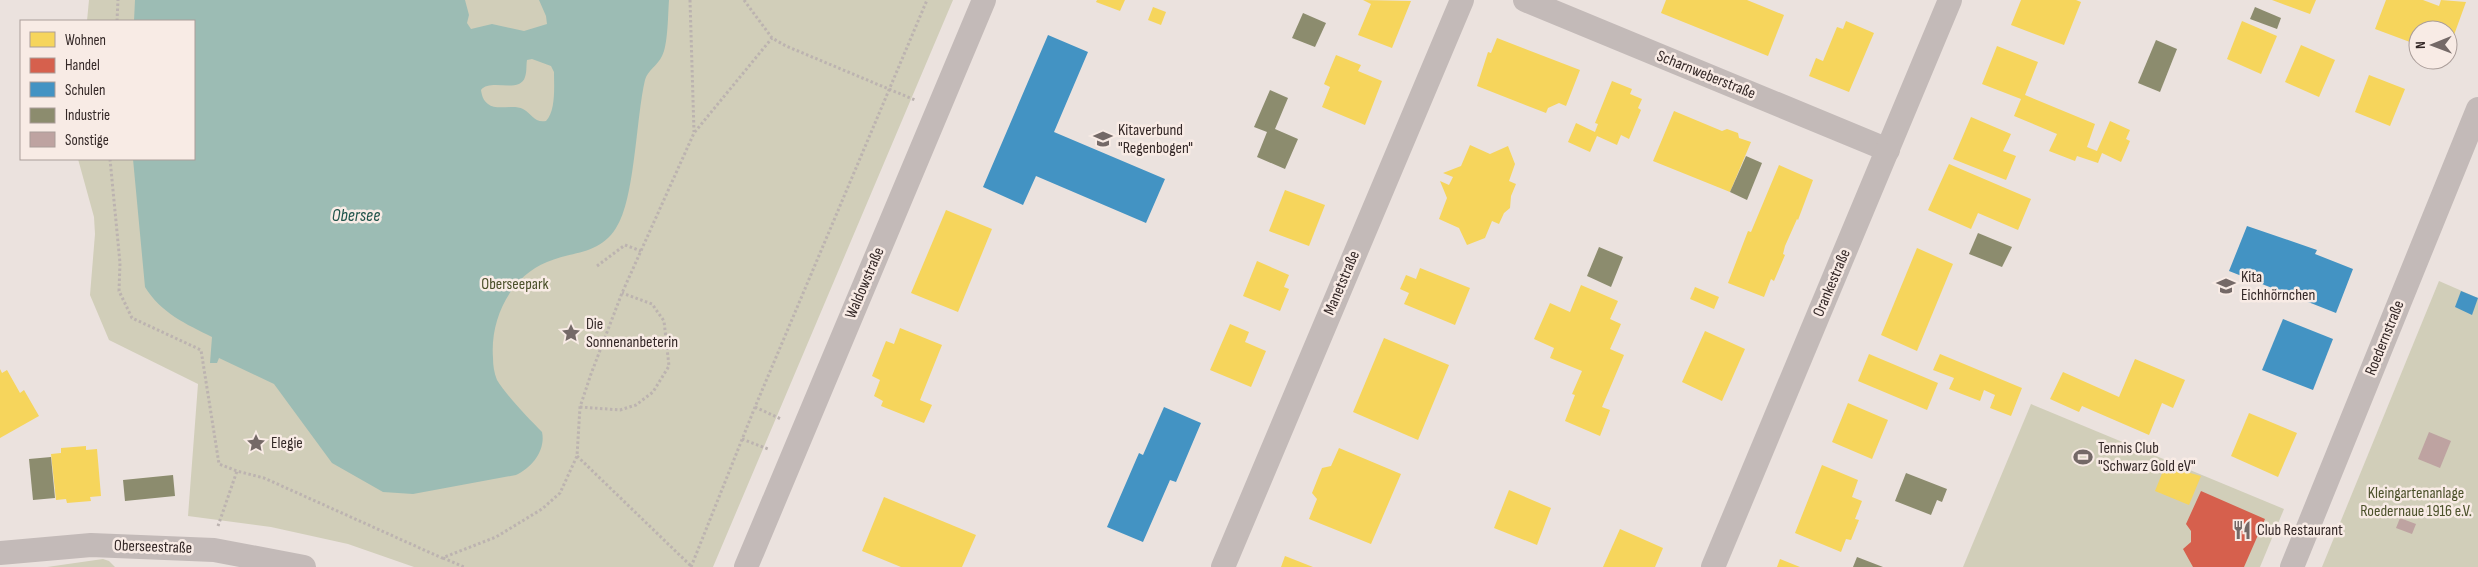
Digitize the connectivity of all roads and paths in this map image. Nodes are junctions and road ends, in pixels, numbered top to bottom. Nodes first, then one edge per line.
1 (118, 0) edge
2 (690, 0) edge
3 (744, 0) edge
4 (927, 0) edge
5 (984, 0) edge
6 (1462, 0) edge
7 (1525, 0) edge
8 (1950, 0) edge
9 (117, 20) edge
10 (772, 38) junction
11 (890, 89) junction
12 (915, 100) dead end
13 (2478, 109) edge
14 (694, 133) junction
15 (1888, 150) junction
16 (110, 160) edge
17 (641, 251) junction
18 (597, 266) dead end
19 (622, 294) junction
20 (580, 407) junction
21 (755, 407) junction
22 (781, 418) dead end
23 (742, 438) junction
24 (768, 449) dead end
25 (577, 456) junction
26 (238, 471) junction
27 (218, 527) dead end
28 (0, 553) edge
29 (141, 557) edge
30 (442, 558) junction
31 (304, 567) edge
32 (464, 567) edge
33 (691, 567) edge
34 (746, 567) edge
35 (1223, 567) edge
36 (1713, 567) edge
37 (2292, 567) edge

1 - 9 path
2 - 14 path
3 - 10 path
4 - 11 path
5 - 34 street, Waldowstraße
6 - 35 street, Manetstraße
7 - 15 street, Scharnweberstraße
8 - 15 street, Orankestraße
10 - 11 path
10 - 14 path
11 - 12 path
11 - 21 path
13 - 37 street, Roedernstraße
14 - 17 path
15 - 36 street, Orankestraße
16 - 26 path
17 - 18 path
17 - 19 path
19 - 20 path
19 - 20 path
20 - 25 path
21 - 22 path
21 - 23 path
23 - 24 path
23 - 33 path
25 - 30 path
25 - 33 path
26 - 27 path
26 - 30 path
28 - 29 street, Oberseestraße
29 - 31 street, Oberseestraße
30 - 32 path

